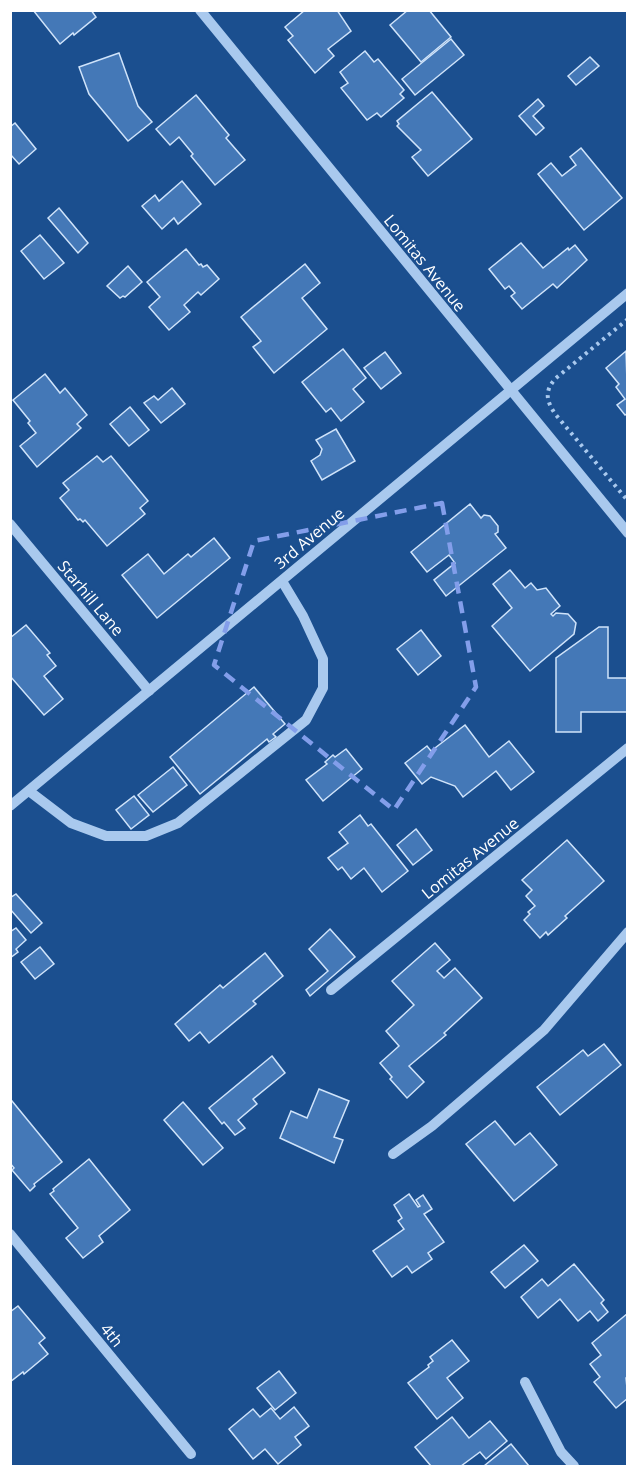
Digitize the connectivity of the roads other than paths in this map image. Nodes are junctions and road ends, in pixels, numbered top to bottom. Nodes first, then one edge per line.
1 (216, 10) edge
2 (203, 14) edge
3 (627, 293) edge
4 (510, 391) junction
5 (10, 524) edge
6 (627, 533) edge
7 (282, 581) junction
8 (149, 691) junction
9 (627, 748) edge
10 (29, 791) junction
11 (10, 806) edge
12 (627, 932) edge
13 (331, 990) dead end
14 (393, 1154) dead end
15 (10, 1234) edge
16 (525, 1382) dead end
17 (191, 1454) dead end
18 (574, 1467) edge

1 - 2 street
2 - 4 street, Lomitas Avenue
3 - 4 street, 3rd Avenue
4 - 6 street, Lomitas Avenue
4 - 7 street, 3rd Avenue
5 - 8 street, Starhill Lane
7 - 8 street, 3rd Avenue
7 - 10 street
8 - 10 street, 3rd Avenue
9 - 13 street, Lomitas Avenue
10 - 11 street, 3rd Avenue
12 - 14 street
15 - 17 street, 4th
16 - 18 street

